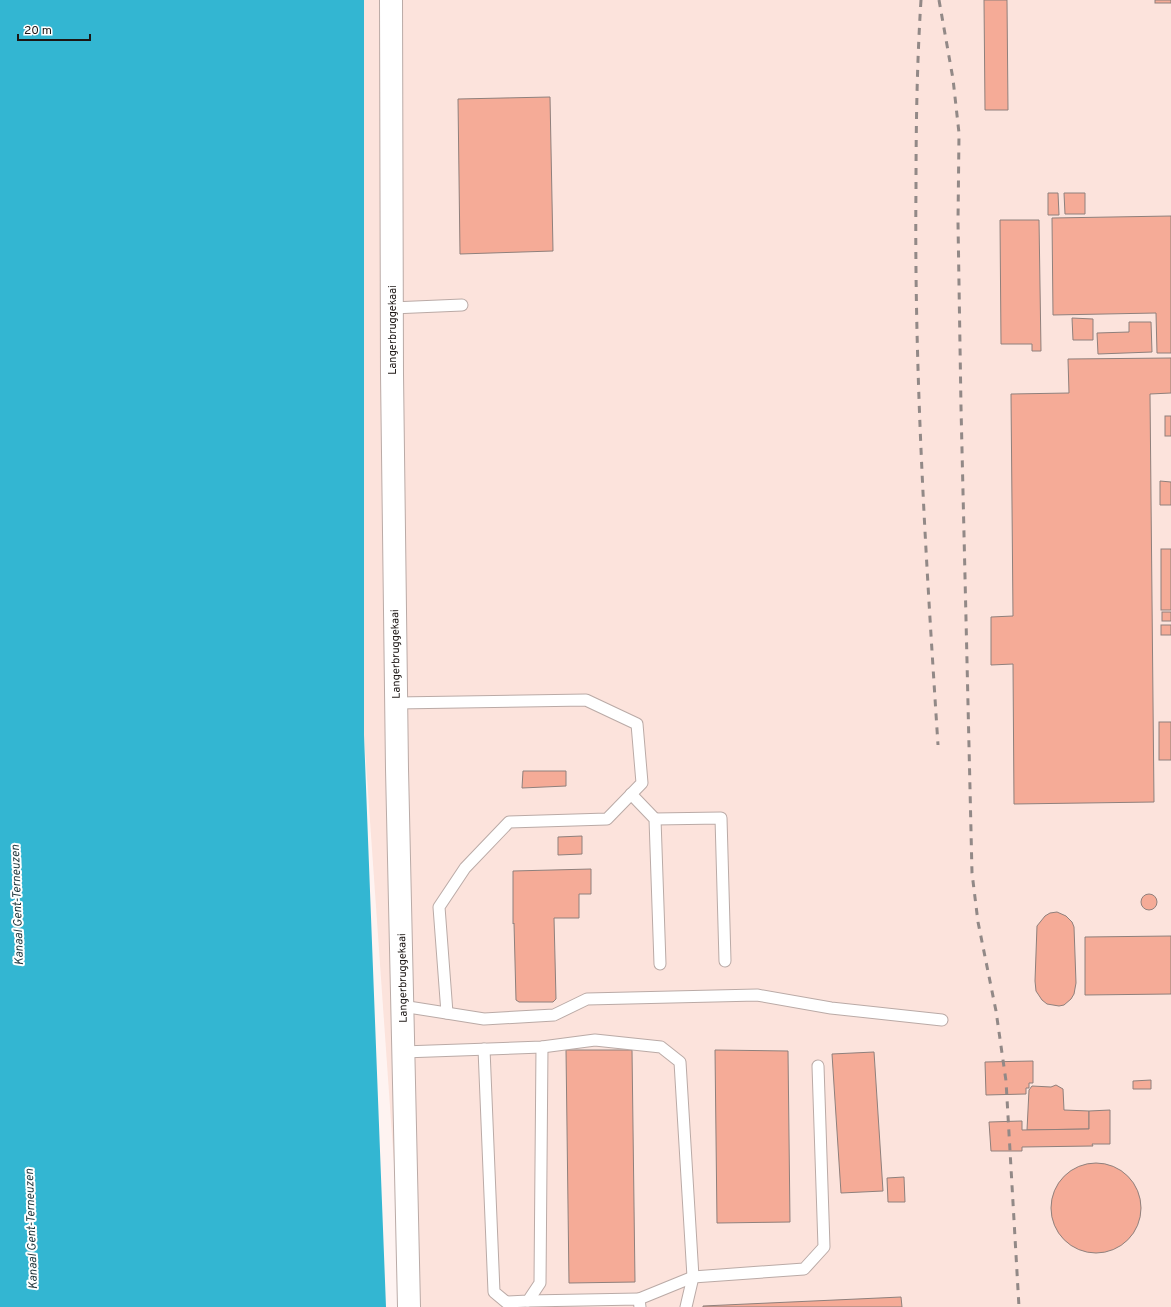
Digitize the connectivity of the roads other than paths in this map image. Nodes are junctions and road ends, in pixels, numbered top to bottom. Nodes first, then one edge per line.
1 (391, 0) edge
2 (462, 305) dead end
3 (392, 308) junction
4 (396, 703) junction
5 (632, 794) junction
6 (654, 819) junction
7 (725, 961) dead end
8 (660, 964) dead end
9 (402, 1006) junction
10 (446, 1013) junction
11 (942, 1020) dead end
12 (542, 1047) junction
13 (484, 1049) junction
14 (403, 1052) junction
15 (818, 1066) dead end
16 (693, 1277) junction
17 (528, 1301) junction
18 (640, 1303) edge
19 (409, 1307) edge
20 (686, 1307) edge

1 - 3 main road, Langerbruggekaai
2 - 3 lane
3 - 4 main road, Langerbruggekaai
4 - 5 lane
4 - 9 main road, Langerbruggekaai
5 - 6 lane
5 - 10 lane
6 - 7 lane
6 - 8 lane
9 - 10 lane
9 - 14 main road, Langerbruggekaai
10 - 11 lane
12 - 13 lane
12 - 16 lane
12 - 17 lane
13 - 14 lane
13 - 17 lane
14 - 19 main road, Langerbruggekaai
15 - 16 lane
16 - 18 lane
16 - 20 lane
17 - 18 lane

